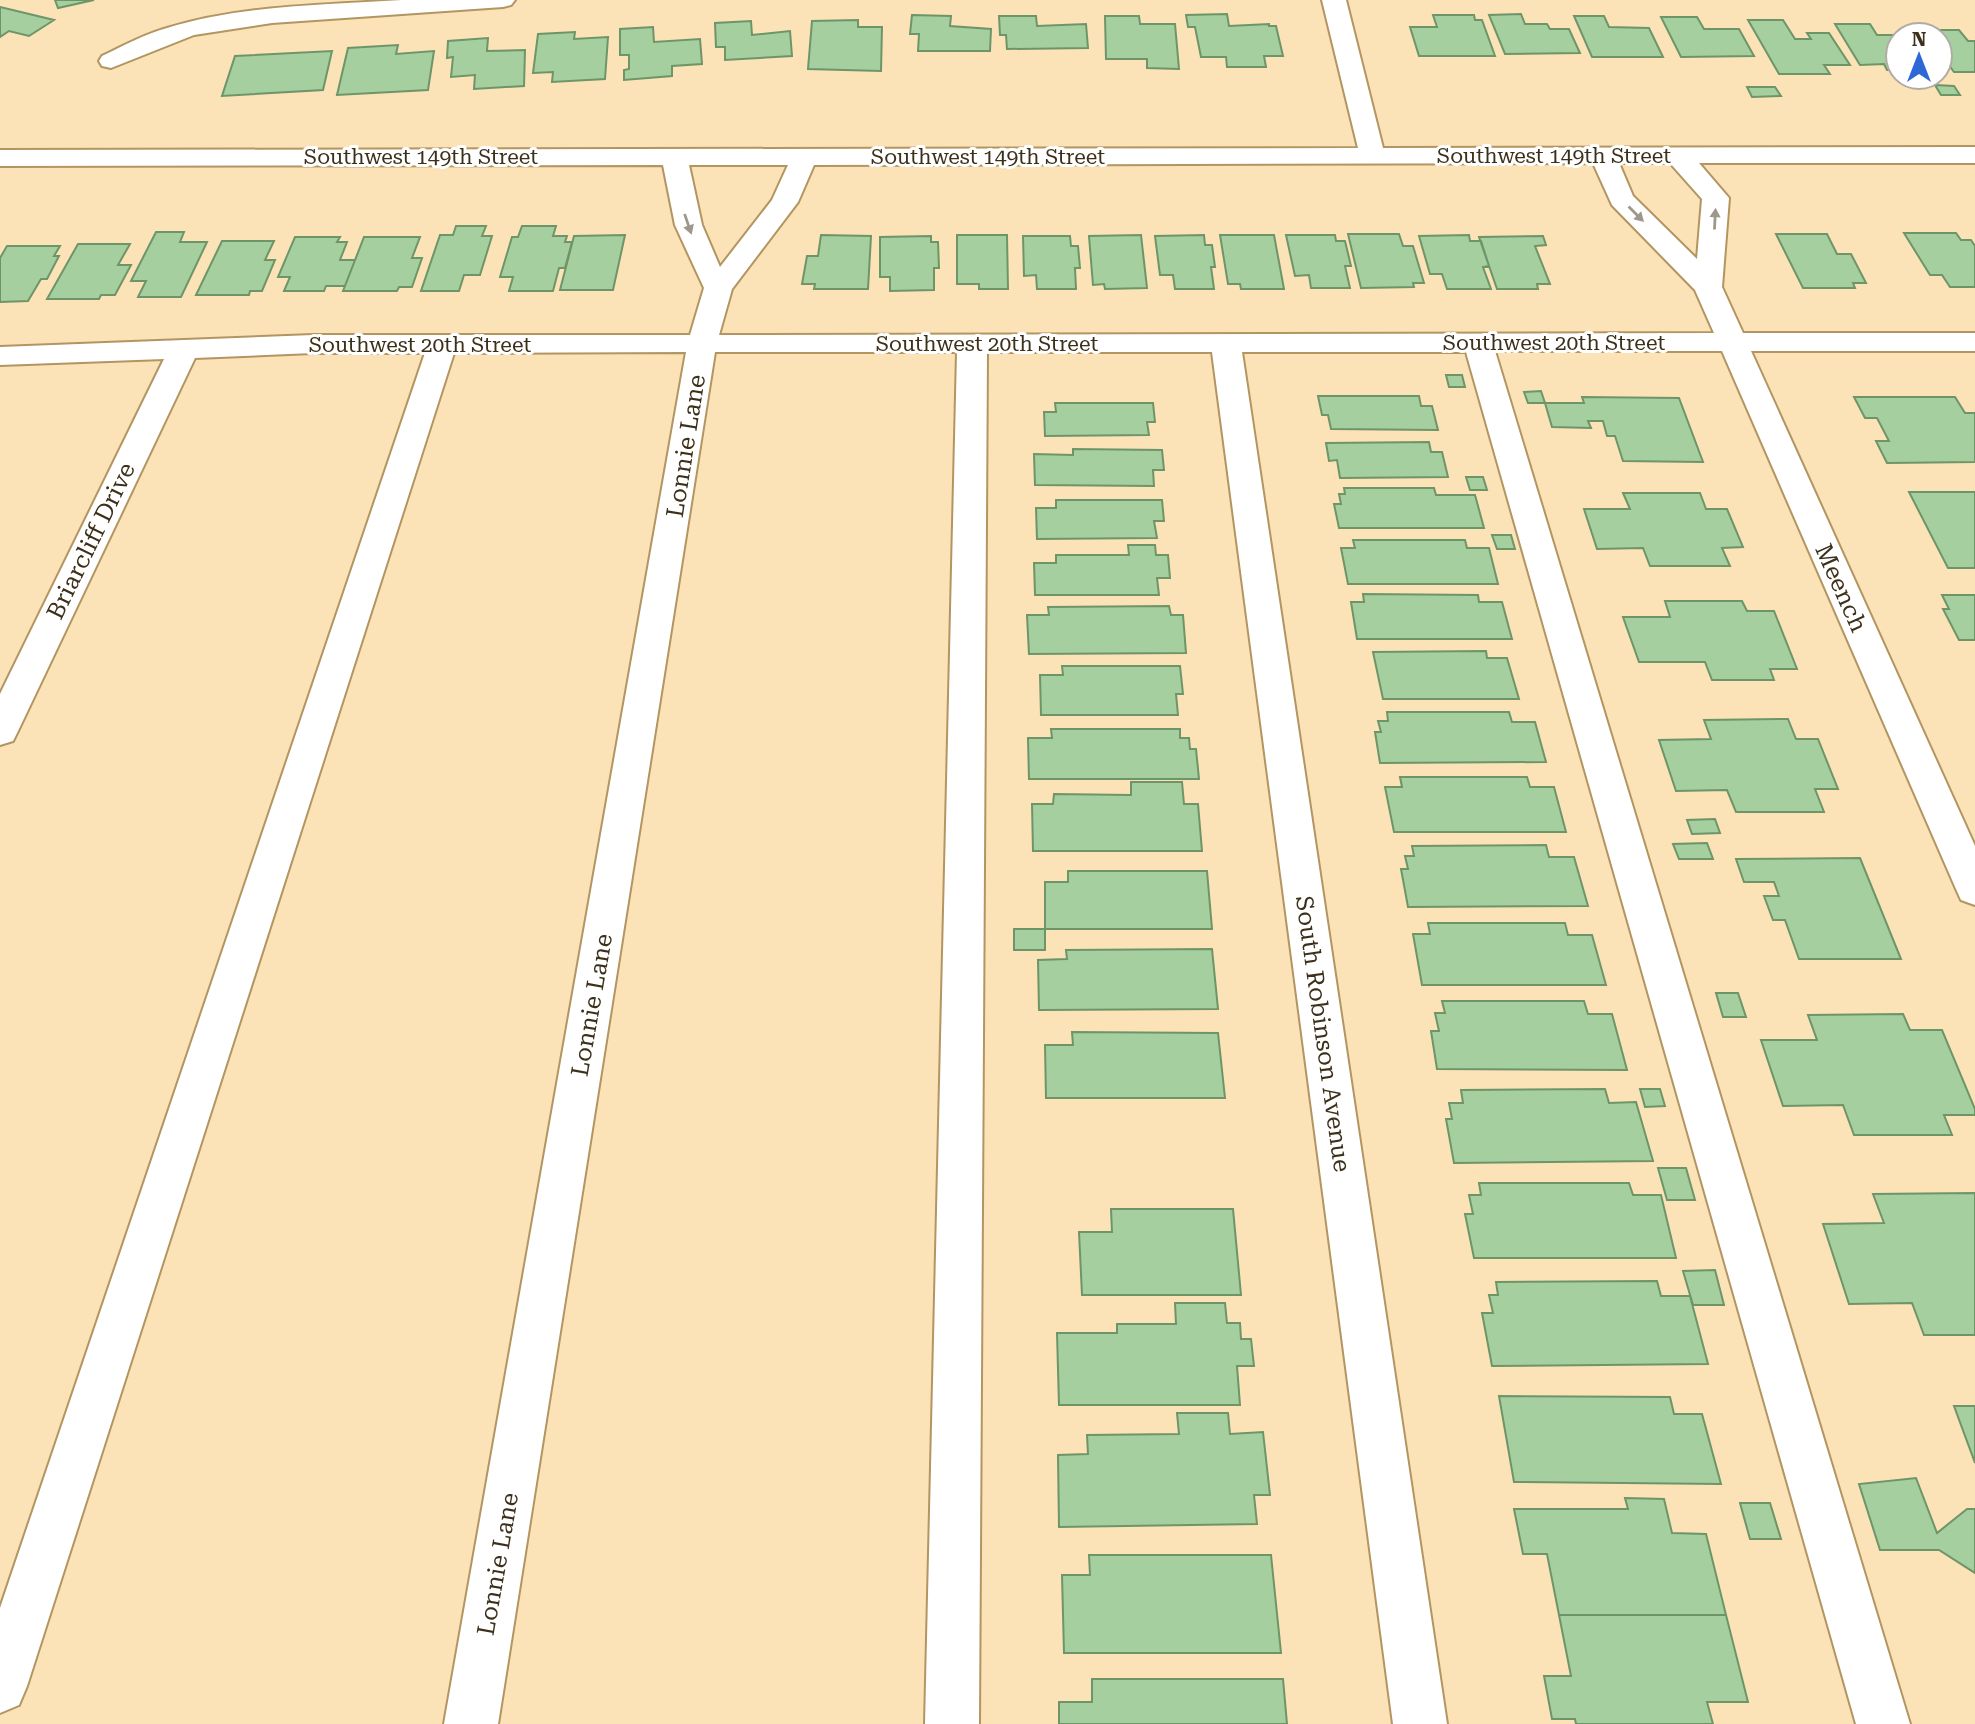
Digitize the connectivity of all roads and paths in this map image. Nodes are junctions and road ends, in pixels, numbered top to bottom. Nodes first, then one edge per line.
1 (503, 0) edge
2 (1334, 0) edge
3 (111, 61) dead end
4 (1677, 155) junction
5 (1975, 155) edge
6 (1373, 156) junction
7 (1603, 156) junction
8 (676, 157) junction
9 (804, 157) junction
10 (0, 158) edge
11 (1707, 287) junction
12 (718, 288) junction
13 (1975, 342) edge
14 (1226, 343) junction
15 (1478, 343) junction
16 (702, 344) junction
17 (972, 344) junction
18 (1732, 344) junction
19 (442, 345) junction
20 (183, 351) junction
21 (0, 356) edge
22 (0, 731) edge
23 (1975, 889) edge
24 (0, 1686) edge
25 (471, 1724) edge
26 (952, 1724) edge
27 (1420, 1724) edge
28 (1883, 1724) edge

1 - 3 street
2 - 6 street
4 - 5 street, Southwest 149th Street
4 - 7 street, Southwest 149th Street
11 -> 4 street, Meench
6 - 7 street, Southwest 149th Street
6 - 9 street, Southwest 149th Street
7 -> 11 street, Meench
8 - 9 street, Southwest 149th Street
8 - 10 street, Southwest 149th Street
8 -> 12 street
9 - 12 street, Lonnie Lane
11 - 18 street, Meench
12 - 16 street, Lonnie Lane
13 - 18 street, Southwest 20th Street
14 - 15 street, Southwest 20th Street
14 - 17 street, Southwest 20th Street
14 - 27 street, South Robinson Avenue
15 - 18 street, Southwest 20th Street
15 - 28 street
16 - 17 street, Southwest 20th Street
16 - 19 street, Southwest 20th Street
16 - 25 street, Lonnie Lane
17 - 26 street
18 - 23 street, Meench
19 - 20 street, Southwest 20th Street
19 - 24 street
20 - 21 street, Southwest 20th Street
20 - 22 street, Briarcliff Drive

